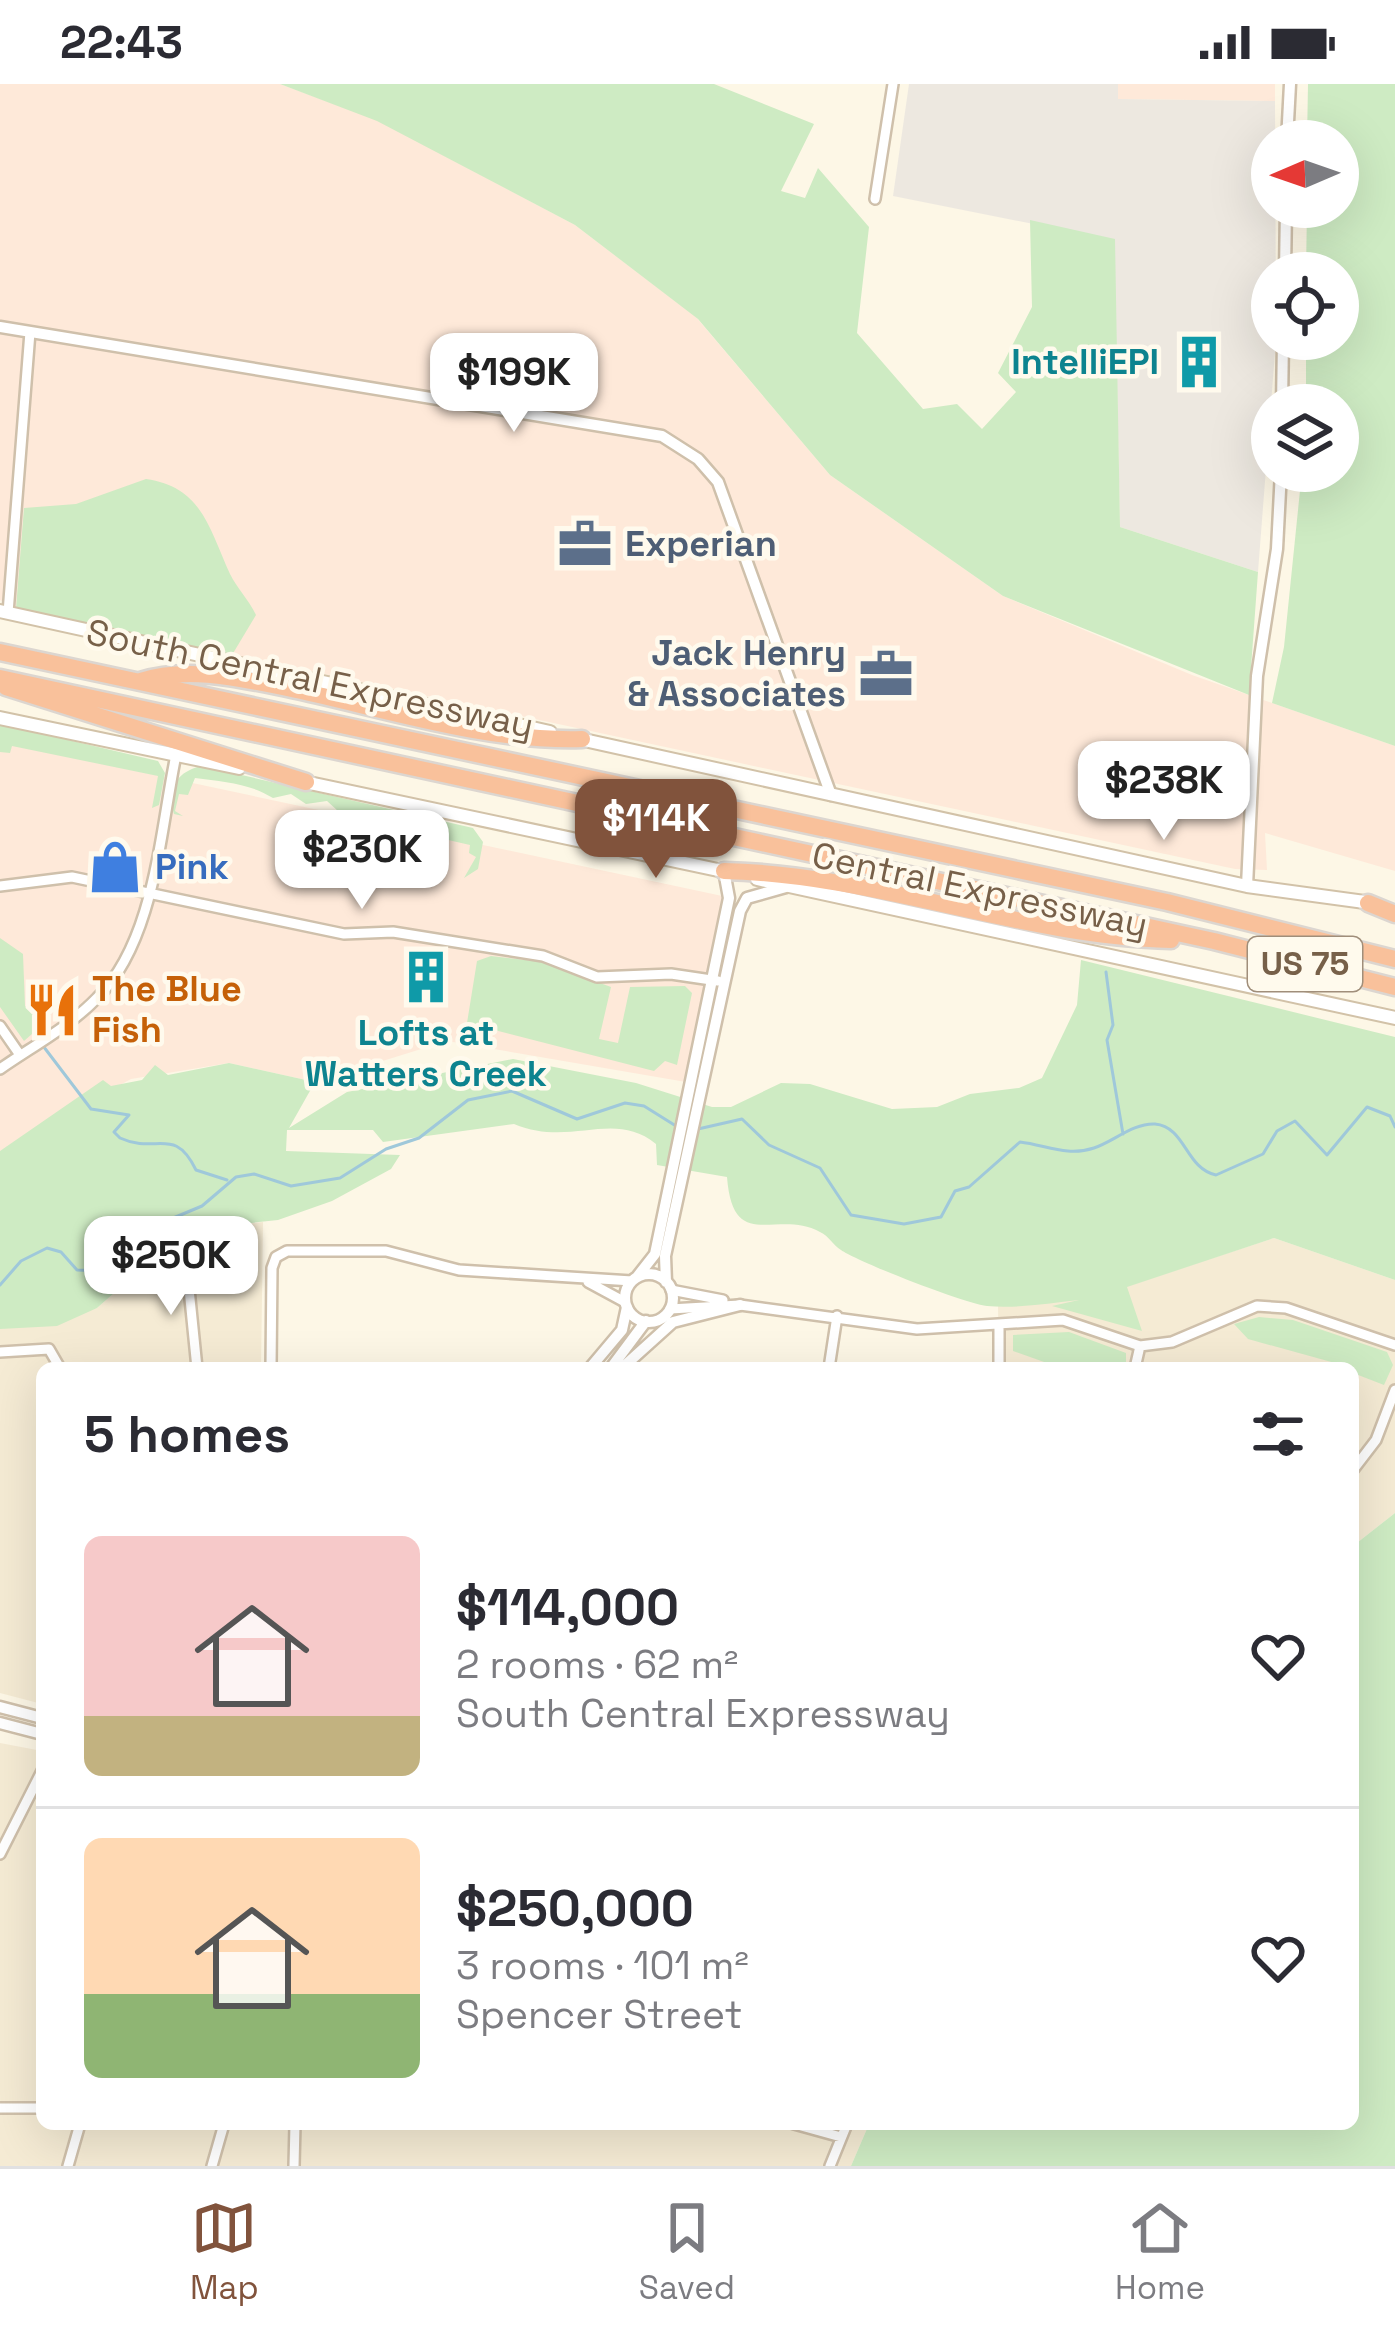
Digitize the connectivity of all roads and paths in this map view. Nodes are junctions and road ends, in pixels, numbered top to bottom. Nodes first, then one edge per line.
1 (893, 84) edge
2 (1290, 84) edge
3 (1288, 120) edge
4 (875, 200) dead end
5 (0, 327) edge
6 (30, 332) junction
7 (1280, 492) edge
8 (4, 612) edge
9 (0, 652) edge
10 (0, 681) edge
11 (139, 681) junction
12 (0, 718) edge
13 (582, 739) junction
14 (176, 755) junction
15 (306, 782) junction
16 (831, 794) junction
17 (724, 871) junction
18 (0, 886) edge
19 (790, 886) junction
20 (1247, 886) junction
21 (146, 892) junction
22 (1368, 903) joint
23 (1395, 911) edge
24 (1214, 941) junction
25 (1395, 958) edge
26 (717, 981) junction
27 (1395, 987) edge
28 (1395, 1018) edge
29 (0, 1027) edge
30 (20, 1055) junction
31 (0, 1069) edge
32 (678, 1168) junction
33 (188, 1269) dead end
34 (566, 1273) junction
35 (635, 1279) junction
36 (669, 1286) junction
37 (740, 1304) junction
38 (626, 1305) junction
39 (670, 1309) junction
40 (837, 1316) junction
41 (646, 1322) junction
42 (999, 1324) junction
43 (1395, 1345) edge
44 (1140, 1346) junction
45 (0, 1352) edge
46 (57, 1362) edge
47 (196, 1362) edge
48 (271, 1362) edge
49 (595, 1362) edge
50 (615, 1362) edge
51 (629, 1362) edge
52 (830, 1362) edge
53 (999, 1362) edge
54 (1136, 1362) edge
55 (1395, 1390) edge
56 (1359, 1462) edge
57 (0, 1707) edge
58 (36, 1716) edge
59 (0, 1724) edge
60 (36, 1733) edge
61 (36, 1782) edge
62 (1, 1848) edge
63 (0, 2108) edge
64 (36, 2108) edge
65 (78, 2130) edge
66 (222, 2130) edge
67 (295, 2130) edge
68 (816, 2130) edge
69 (844, 2130) edge
70 (841, 2137) junction
71 (68, 2166) edge
72 (212, 2166) edge
73 (294, 2166) edge
74 (830, 2166) edge

1 - 4 street
2 - 3 street
5 - 6 street
6 - 8 street
6 - 16 street
7 - 20 street
8 - 13 main road, South Central Expressway
9 - 11 highway, Central Expressway / US 75
10 - 15 highway
10 - 24 highway, Central Expressway / US 75
11 - 13 highway
11 - 25 highway, Central Expressway / US 75
12 - 14 main road
13 - 16 main road, South Central Expressway
14 - 15 main road
14 - 21 street
15 - 17 main road
16 - 20 main road, South Central Expressway
17 - 19 main road
17 - 24 highway
17 - 26 street
18 - 21 street
19 - 26 street
19 - 28 main road
20 - 22 main road, South Central Expressway
21 - 26 street
21 - 30 street
22 - 23 highway
24 - 27 highway, Central Expressway / US 75
26 - 32 street
29 - 30 street
30 - 31 street
32 - 35 street
32 - 36 street
33 - 47 street
34 - 35 street
34 - 38 street
34 - 48 street
35 - 36 street
35 - 38 street
36 - 37 street
36 - 39 street
37 - 39 street
37 - 40 street
37 - 51 street
38 - 41 street
38 - 49 street
39 - 41 street
40 - 42 street
40 - 52 street
41 - 50 street
42 - 44 street
42 - 53 street
43 - 44 street
44 - 54 street
45 - 46 street
55 - 56 street
57 - 58 street
59 - 60 street
61 - 62 street
63 - 64 street
65 - 71 street
66 - 72 street
67 - 73 street
68 - 70 street
69 - 70 street
70 - 74 street

